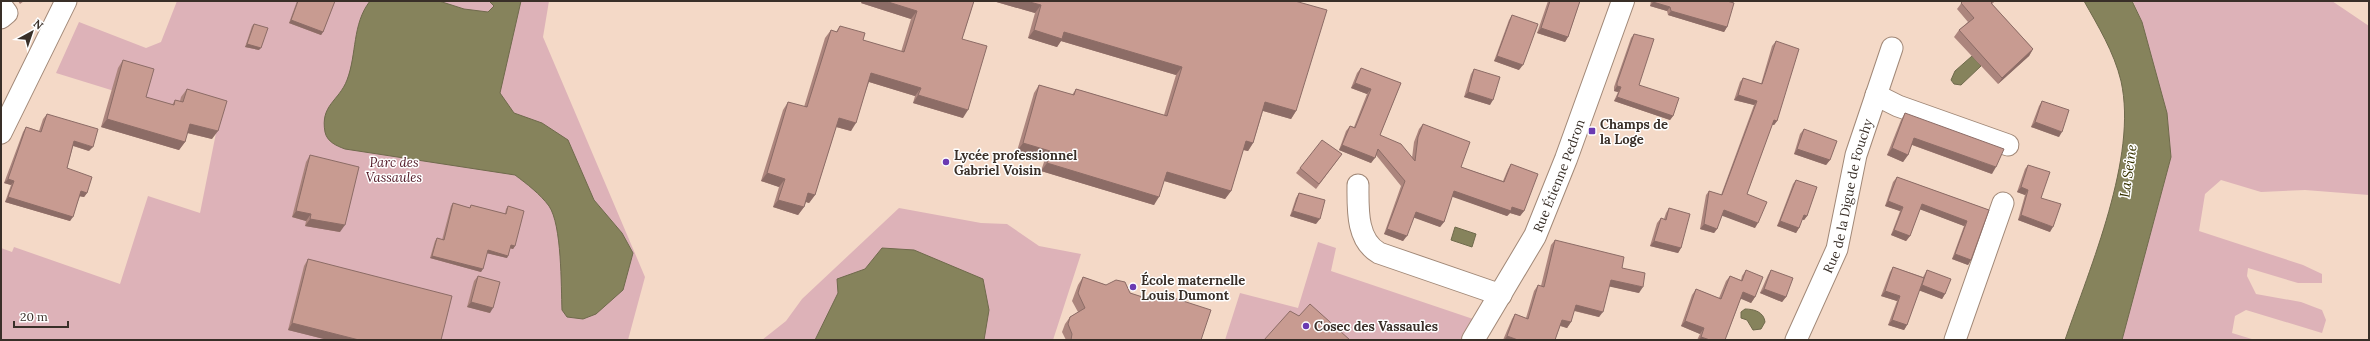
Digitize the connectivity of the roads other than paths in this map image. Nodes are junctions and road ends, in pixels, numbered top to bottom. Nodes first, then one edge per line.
1 (66, 1) edge
2 (1623, 1) edge
3 (1, 5) edge
4 (1, 18) edge
5 (1892, 48) dead end
6 (1876, 95) junction
7 (1, 134) edge
8 (2008, 145) dead end
9 (1358, 185) dead end
10 (2003, 203) dead end
11 (1500, 295) junction
12 (1473, 340) edge
13 (1796, 340) edge
14 (1955, 340) edge

1 - 7 street
2 - 11 street, Rue Étienne Pedron
3 - 4 street
5 - 6 street, Rue de la Digue de Fouchy
6 - 8 street
6 - 13 street, Rue de la Digue de Fouchy
9 - 11 street
10 - 14 street
11 - 12 street, Rue Étienne Pedron

